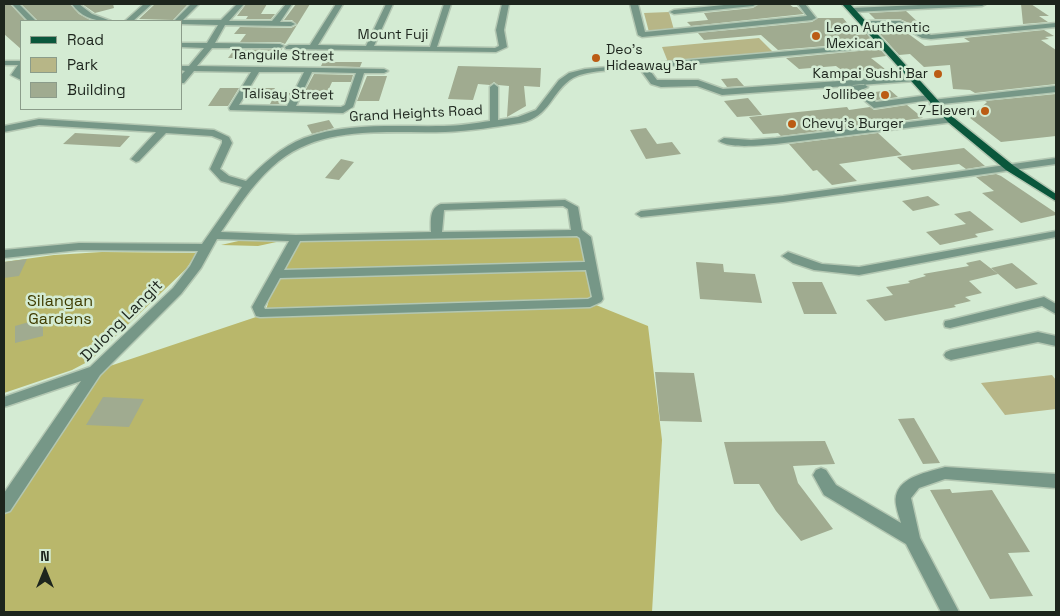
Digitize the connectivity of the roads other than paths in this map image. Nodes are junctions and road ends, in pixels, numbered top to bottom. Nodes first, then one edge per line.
1 (15, 4) edge
2 (75, 4) edge
3 (148, 4) edge
4 (195, 4) edge
5 (241, 4) edge
6 (289, 4) edge
7 (339, 4) edge
8 (390, 4) edge
9 (448, 4) edge
10 (506, 4) edge
11 (634, 4) edge
12 (753, 4) edge
13 (801, 4) edge
14 (846, 4) edge
15 (982, 4) edge
16 (852, 10) junction
17 (677, 18) edge
18 (31, 20) edge
19 (97, 20) edge
20 (130, 20) edge
21 (182, 20) edge
22 (182, 22) edge
23 (223, 23) junction
24 (863, 23) junction
25 (274, 24) junction
26 (291, 24) dead end
27 (1056, 25) edge
28 (182, 45) edge
29 (882, 45) junction
30 (209, 46) junction
31 (280, 46) dead end
32 (289, 47) dead end
33 (313, 47) junction
34 (369, 48) junction
35 (433, 48) junction
36 (4, 63) edge
37 (20, 65) edge
38 (642, 65) junction
39 (20, 67) edge
40 (186, 68) edge
41 (256, 70) junction
42 (309, 70) junction
43 (361, 71) junction
44 (384, 71) dead end
45 (20, 78) edge
46 (914, 82) junction
47 (494, 87) dead end
48 (1056, 89) edge
49 (931, 100) junction
50 (290, 110) junction
51 (951, 120) junction
52 (495, 124) junction
53 (4, 129) edge
54 (164, 130) junction
55 (724, 141) dead end
56 (136, 159) dead end
57 (1056, 161) edge
58 (1010, 168) junction
59 (248, 185) junction
60 (1056, 198) edge
61 (641, 214) dead end
62 (576, 232) junction
63 (1056, 234) edge
64 (213, 235) junction
65 (436, 235) junction
66 (296, 238) junction
67 (206, 248) junction
68 (4, 254) edge
69 (788, 256) dead end
70 (592, 266) junction
71 (276, 274) junction
72 (1056, 310) edge
73 (950, 324) dead end
74 (1056, 341) edge
75 (951, 355) dead end
76 (95, 371) junction
77 (4, 402) edge
78 (822, 475) dead end
79 (1056, 481) edge
80 (4, 506) edge
81 (912, 539) junction
82 (950, 612) edge

1 - 18 street
2 - 19 street
3 - 20 street
4 - 21 street
5 - 23 street
6 - 25 street
7 - 33 street
8 - 34 street
9 - 35 street
10 - 35 street, Mount Fuji
11 - 17 street
12 - 17 street
13 - 17 street
14 - 16 main road
15 - 16 street
16 - 24 main road
22 - 23 street
23 - 25 street
23 - 30 street
24 - 27 street
24 - 29 main road
25 - 26 street
28 - 30 street
29 - 38 street, Grand Heights Road
29 - 46 main road
30 - 31 street
30 - 40 street
32 - 33 street, Mount Fuji
33 - 34 street, Mount Fuji
34 - 35 street, Mount Fuji
36 - 37 street
38 - 46 street
38 - 52 street, Grand Heights Road
39 - 45 street
40 - 41 street, Tanguile Street
41 - 42 street, Tanguile Street
41 - 50 street, Talisay Street
42 - 43 street, Tanguile Street
42 - 50 street
43 - 44 street, Tanguile Street
43 - 50 street, Talisay Street
46 - 49 main road
46 - 49 street
47 - 52 street
48 - 49 street
49 - 51 main road
51 - 55 street
51 - 58 main road
52 - 59 street, Grand Heights Road
53 - 54 street
54 - 56 street
54 - 59 street
57 - 58 street
58 - 60 main road
58 - 61 street
59 - 64 street, Grand Heights Road
62 - 65 street
62 - 65 street
62 - 70 street
63 - 69 street
64 - 66 street
64 - 67 street, Dulong Langit
65 - 66 street
66 - 71 street
67 - 68 street
67 - 76 street, Dulong Langit
70 - 71 street
70 - 71 street
72 - 73 street
74 - 75 street
76 - 77 street
76 - 80 street, Dulong Langit
78 - 81 street
79 - 81 street
81 - 82 street

